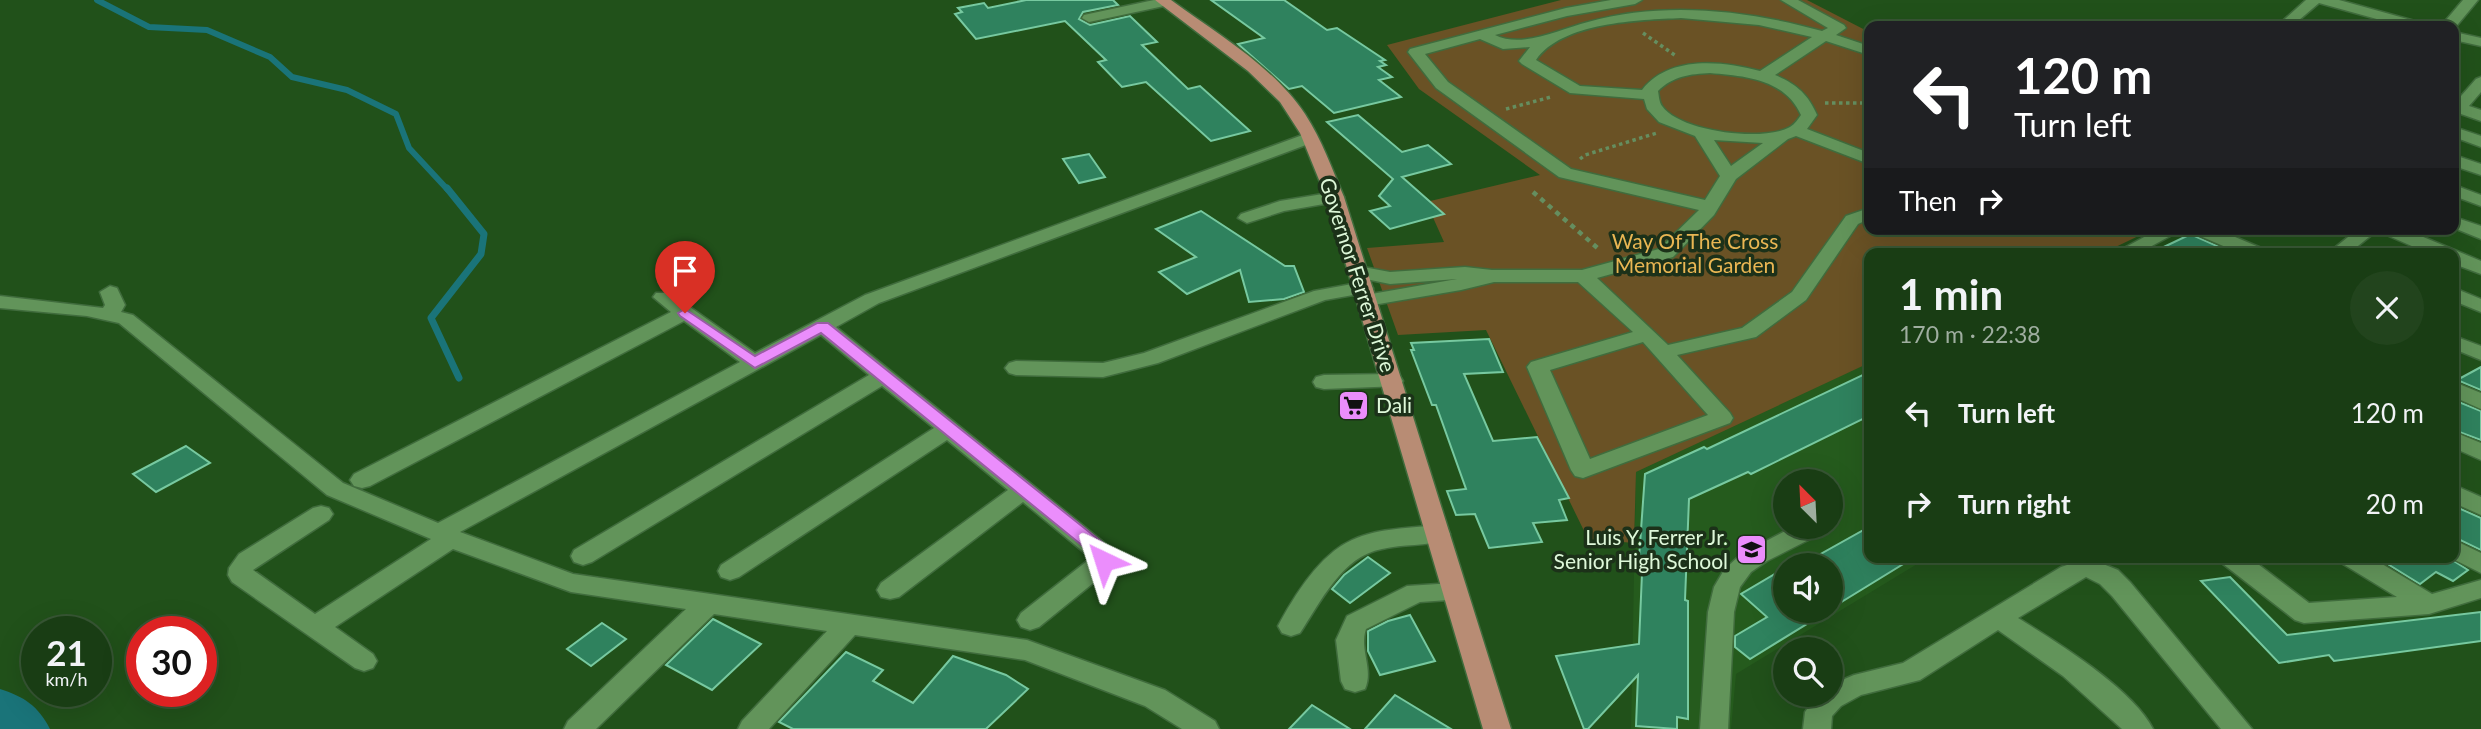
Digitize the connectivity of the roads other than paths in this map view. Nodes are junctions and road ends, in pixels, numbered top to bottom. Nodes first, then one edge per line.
1 (1635, 0) edge
2 (1788, 0) edge
3 (2314, 0) edge
4 (2323, 0) edge
5 (2389, 0) edge
6 (2471, 0) edge
7 (1163, 1) edge
8 (2376, 15) junction
9 (1089, 18) dead end
10 (2290, 21) edge
11 (2370, 21) edge
12 (2398, 21) edge
13 (2452, 21) edge
14 (1481, 34) junction
15 (1826, 34) junction
16 (2459, 37) edge
17 (1543, 41) junction
18 (2481, 42) edge
19 (1503, 46) junction
20 (1864, 49) edge
21 (1527, 61) junction
22 (1763, 76) junction
23 (1649, 95) junction
24 (2467, 97) edge
25 (2481, 116) edge
26 (1701, 133) junction
27 (1789, 134) junction
28 (2459, 134) edge
29 (1308, 138) junction
30 (2481, 142) edge
31 (1864, 157) edge
32 (2459, 162) edge
33 (2481, 170) edge
34 (1729, 176) junction
35 (2459, 192) edge
36 (1335, 197) junction
37 (2481, 201) edge
38 (1710, 207) junction
39 (1864, 215) edge
40 (1247, 218) dead end
41 (2459, 224) edge
42 (2481, 233) edge
43 (2162, 235) edge
44 (2213, 235) edge
45 (2364, 235) edge
46 (2402, 235) edge
47 (2134, 248) edge
48 (2245, 248) edge
49 (2350, 248) edge
50 (2432, 248) edge
51 (2459, 259) edge
52 (2481, 268) edge
53 (1492, 276) junction
54 (1583, 276) junction
55 (1363, 286) junction
56 (2459, 296) edge
57 (663, 297) dead end
58 (0, 302) edge
59 (2481, 306) edge
60 (685, 313) junction
61 (822, 326) junction
62 (1647, 334) junction
63 (2459, 344) edge
64 (1663, 352) junction
65 (2481, 354) edge
66 (755, 363) junction
67 (1016, 368) dead end
68 (884, 375) junction
69 (1324, 382) dead end
70 (1392, 382) junction
71 (2459, 391) edge
72 (2481, 402) edge
73 (950, 428) junction
74 (2459, 441) edge
75 (2481, 452) edge
76 (362, 480) dead end
77 (1025, 489) junction
78 (2459, 496) edge
79 (2481, 507) edge
80 (321, 514) dead end
81 (1438, 534) junction
82 (445, 536) junction
83 (1789, 539) edge
84 (2459, 552) edge
85 (583, 556) dead end
86 (2238, 563) edge
87 (2359, 563) edge
88 (2481, 564) edge
89 (730, 572) dead end
90 (2481, 589) edge
91 (890, 590) dead end
92 (1454, 592) junction
93 (708, 604) junction
94 (2429, 604) junction
95 (1998, 618) junction
96 (1030, 620) dead end
97 (849, 624) junction
98 (1291, 626) dead end
99 (315, 627) junction
100 (365, 661) dead end
101 (1355, 681) dead end
102 (579, 729) edge
103 (752, 729) edge
104 (1205, 729) edge
105 (1497, 729) edge
106 (1714, 729) edge
107 (1817, 729) edge
108 (2139, 729) edge
109 (2238, 729) edge

1 - 14 street
2 - 15 street
3 - 10 street
4 - 8 street
5 - 8 street
6 - 13 street
7 - 9 street
7 - 29 main road, Governor Ferrer Drive
8 - 11 street
8 - 12 street
14 - 19 street
14 - 38 street
15 - 17 street
15 - 20 street
15 - 22 street
16 - 18 street
17 - 19 street
17 - 21 street
19 - 21 street
21 - 23 street
22 - 23 street
22 - 27 street
23 - 26 street
24 - 25 street
26 - 27 street
26 - 34 street
27 - 31 street
27 - 34 street
28 - 30 street
29 - 36 main road, Governor Ferrer Drive
29 - 61 street
32 - 33 street
34 - 38 street
35 - 37 street
36 - 40 street
36 - 55 main road, Governor Ferrer Drive
38 - 54 street
39 - 64 street
41 - 42 street
43 - 47 street
44 - 48 street
45 - 49 street
46 - 50 street
51 - 52 street
53 - 54 street
53 - 55 street
53 - 55 street
54 - 62 street
55 - 67 street
55 - 70 main road, Governor Ferrer Drive
56 - 59 street
57 - 60 street
58 - 82 street
60 - 66 street
60 - 76 street
61 - 66 street
61 - 68 street
62 - 64 street
62 - 64 street
63 - 65 street
66 - 82 street
68 - 73 street
68 - 85 street
69 - 70 street
70 - 81 main road, Governor Ferrer Drive
71 - 72 street
73 - 77 street
73 - 89 street
74 - 75 street
77 - 91 street
77 - 96 street
78 - 79 street
80 - 99 street
81 - 92 main road, Governor Ferrer Drive
81 - 98 street
82 - 93 street
82 - 99 street
83 - 106 street
84 - 88 street
86 - 94 street
87 - 94 street
90 - 94 street
92 - 101 street
92 - 105 main road, Governor Ferrer Drive
93 - 97 street
93 - 102 street
95 - 107 street
95 - 108 street
95 - 109 street
97 - 103 street
97 - 104 street
99 - 100 street

